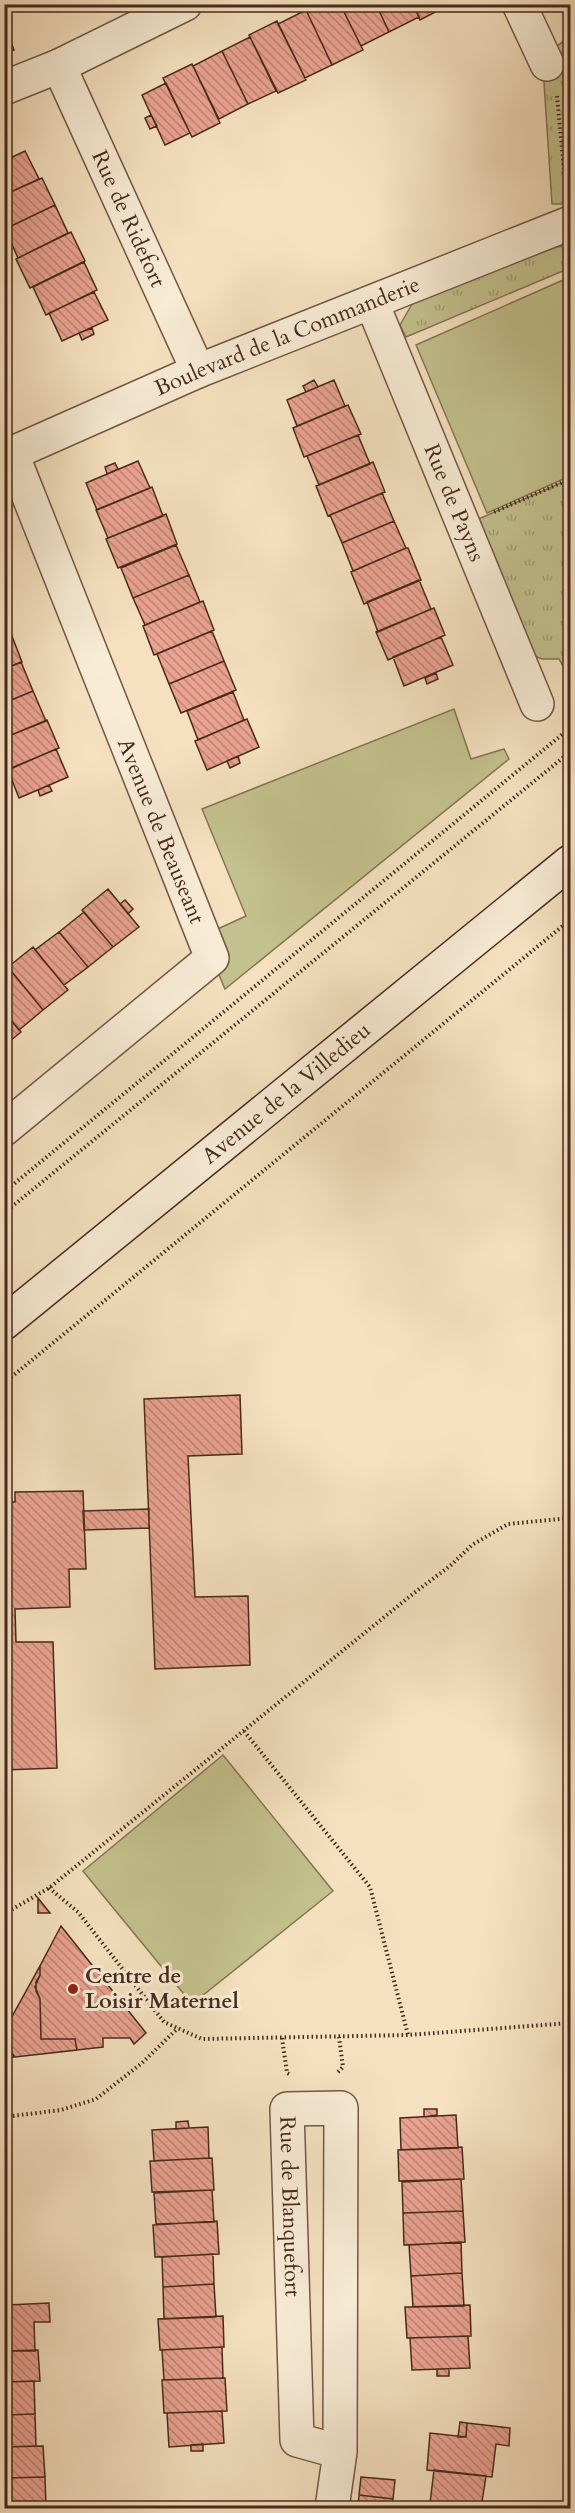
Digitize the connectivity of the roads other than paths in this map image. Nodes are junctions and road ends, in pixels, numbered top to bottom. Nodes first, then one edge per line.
1 (185, 4) edge
2 (519, 4) edge
3 (547, 64) road end
4 (59, 66) junction
5 (4, 88) edge
6 (568, 207) edge
7 (372, 303) junction
8 (198, 371) junction
9 (8, 456) edge
10 (537, 704) dead end
11 (570, 862) edge
12 (4, 1129) edge
13 (4, 1323) edge
14 (340, 2452) junction
15 (332, 2508) edge

1 - 4 street
2 - 3 street
4 - 5 street
4 - 8 street, Rue de Ridefort
6 - 7 street, Boulevard de la Commanderie
7 - 8 street, Boulevard de la Commanderie
7 - 10 street, Rue de Payns
8 - 9 street, Boulevard de la Commanderie
9 - 12 street, Avenue de Beauseant
11 - 13 street, Avenue de la Villedieu
14 - 14 street, Rue de Blanquefort
14 - 15 street, Rue de Blanquefort

